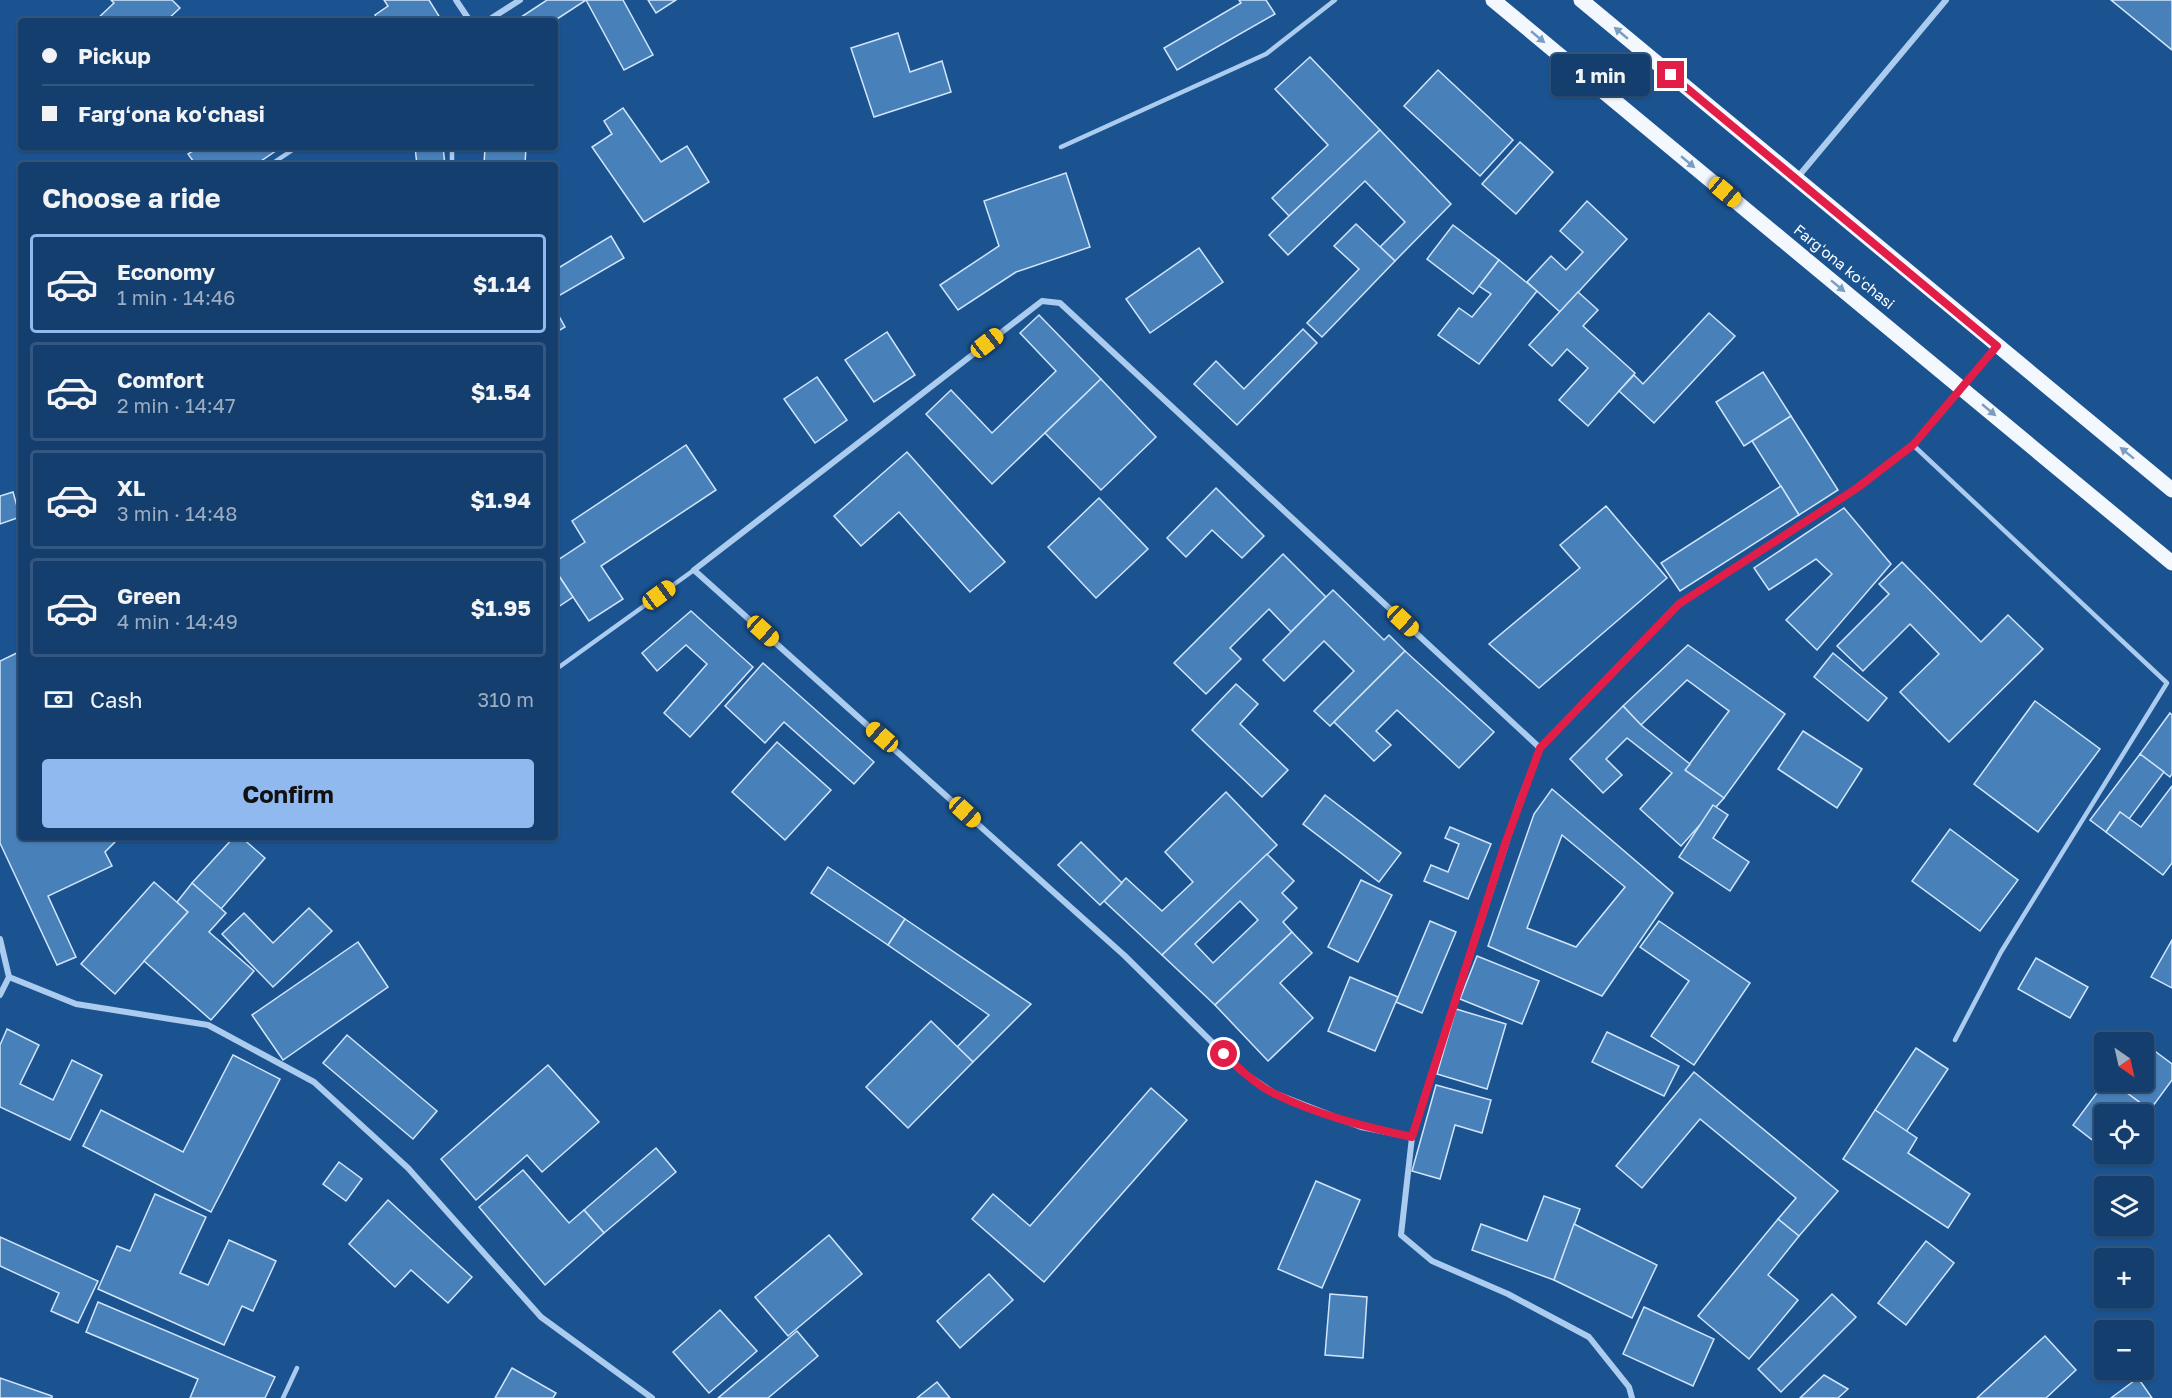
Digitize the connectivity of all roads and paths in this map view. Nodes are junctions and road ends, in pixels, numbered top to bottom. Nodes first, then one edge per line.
1 (456, 0) edge
2 (520, 0) edge
3 (1335, 0) edge
4 (1493, 0) edge
5 (1581, 0) edge
6 (1946, 0) edge
7 (468, 18) edge
8 (493, 18) edge
9 (1061, 147) dead end
10 (292, 150) edge
11 (274, 162) edge
12 (1797, 179) junction
13 (1997, 346) junction
14 (1961, 387) junction
15 (1913, 445) junction
16 (2172, 490) edge
17 (2172, 562) edge
18 (694, 570) junction
19 (558, 668) edge
20 (2167, 683) junction
21 (2172, 687) edge
22 (1540, 748) junction
23 (0, 939) edge
24 (9, 977) junction
25 (0, 995) edge
26 (1955, 1040) dead end
27 (1412, 1137) junction
28 (297, 1368) dead end
29 (283, 1398) edge
30 (652, 1398) edge
31 (1632, 1398) edge

1 - 7 street
2 - 8 street
3 - 9 lane
4 -> 14 main road, Fargʻona koʻchasi
12 -> 5 main road
6 - 12 street
10 - 11 lane
12 - 13 main road
13 - 14 street
16 -> 13 main road
14 - 15 street
14 -> 17 main road, Fargʻona koʻchasi
15 - 20 lane
15 - 22 street
18 - 19 lane
18 - 22 street
18 - 27 street
20 - 21 lane
20 - 26 lane
22 - 27 street
23 - 24 street
24 - 25 street
24 - 30 street
27 - 31 street
28 - 29 lane

